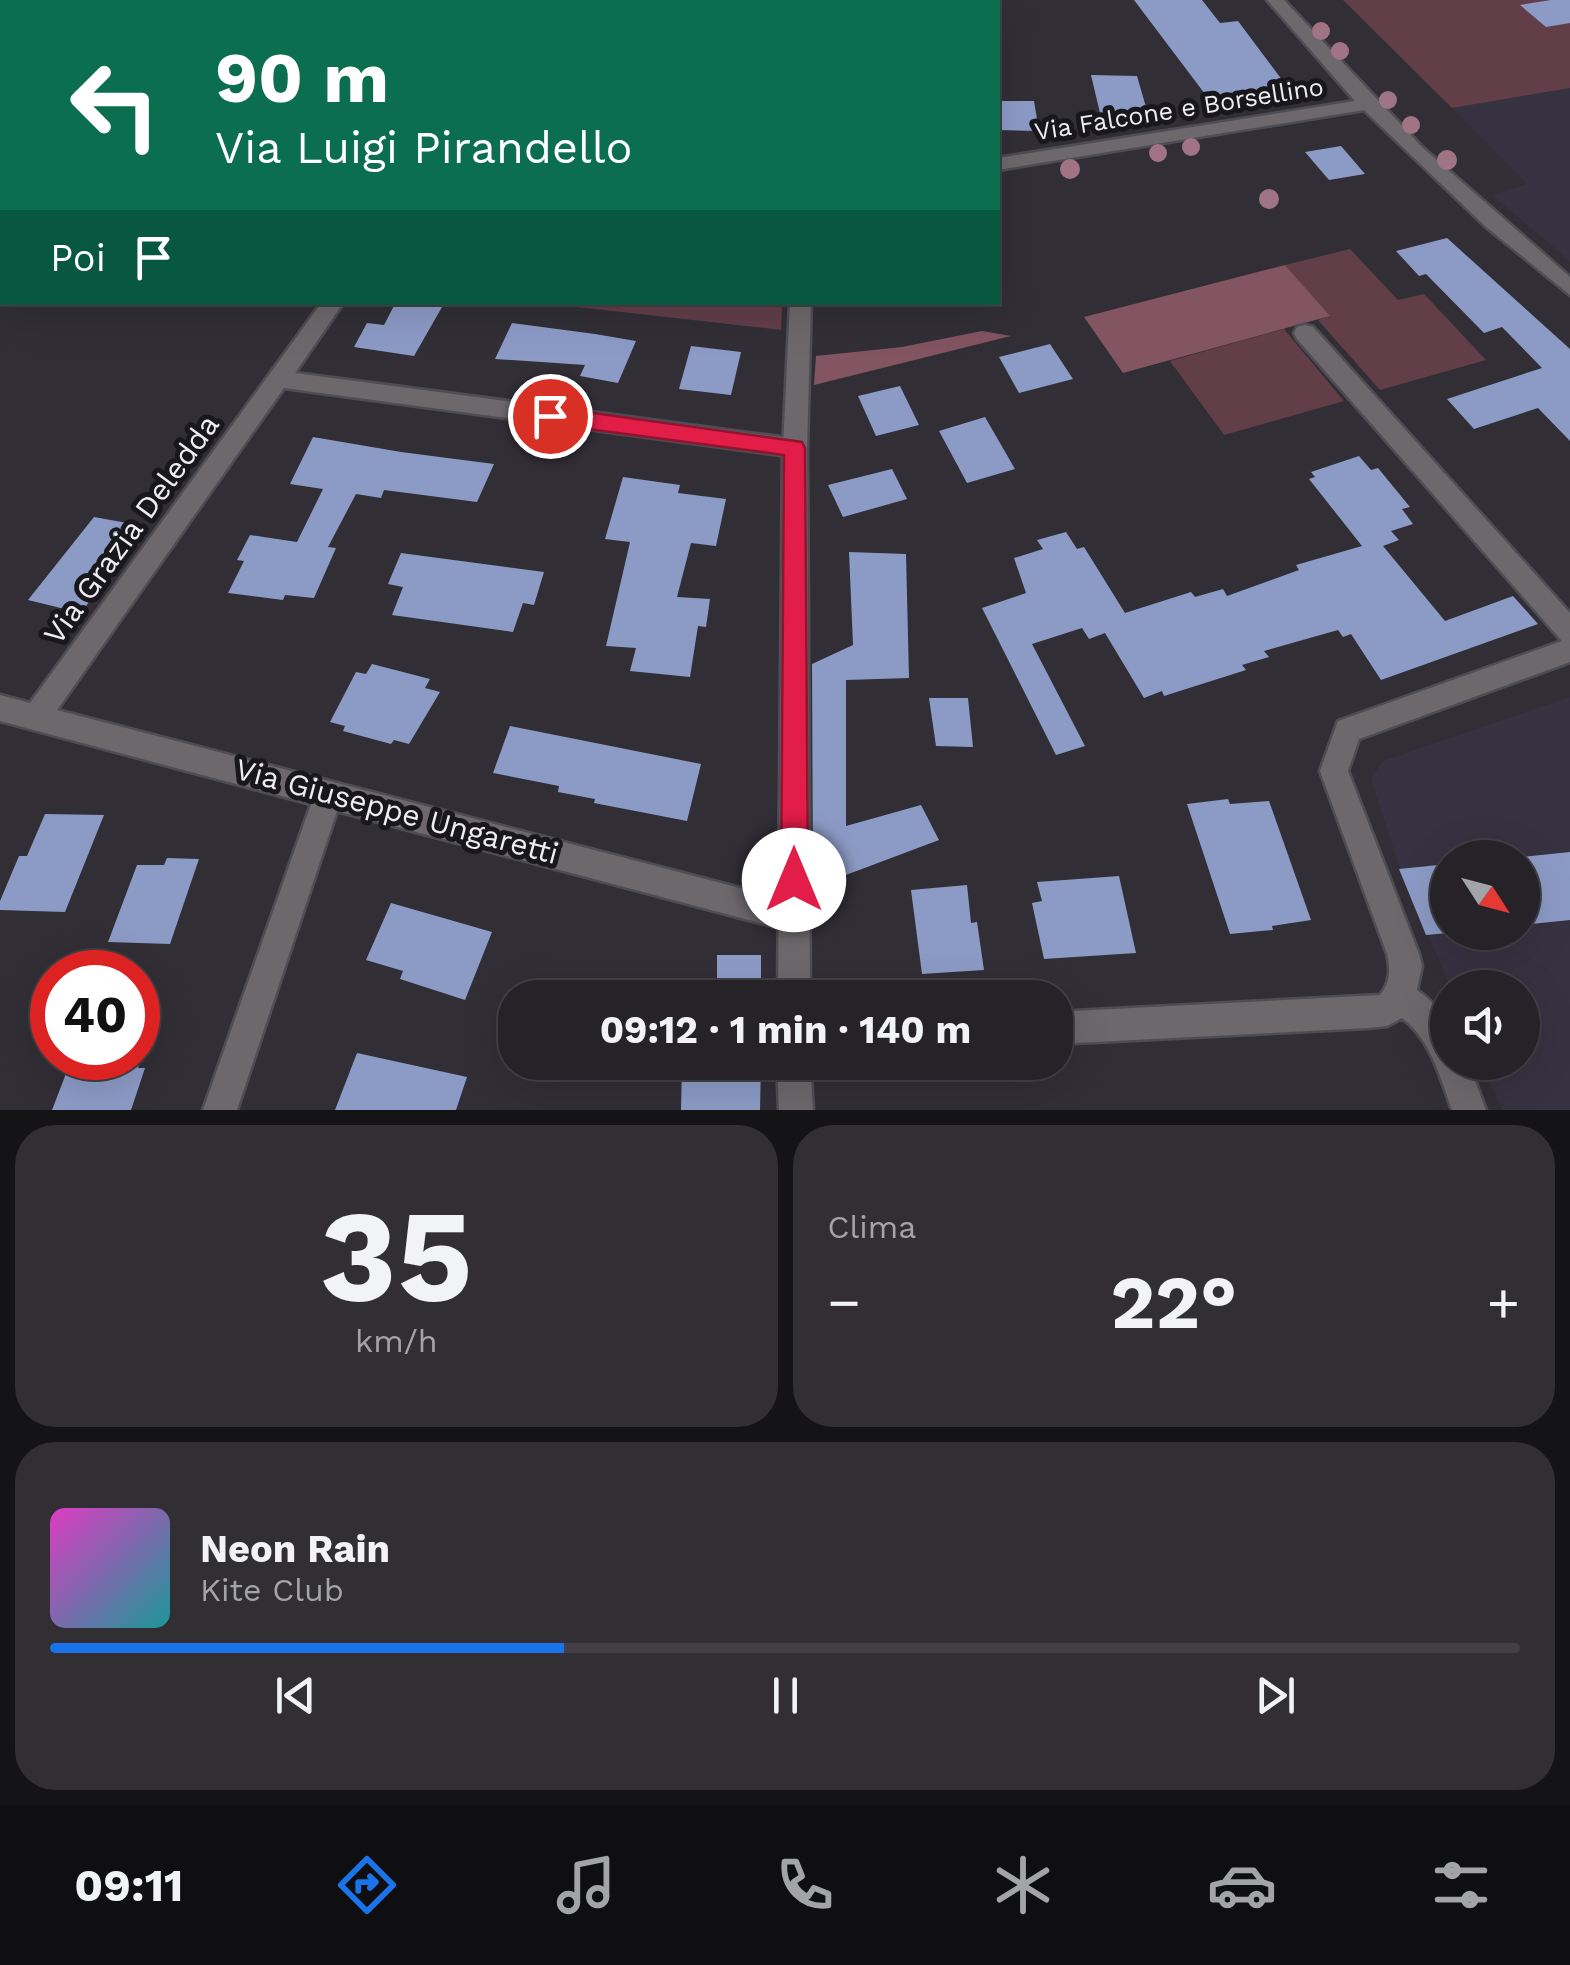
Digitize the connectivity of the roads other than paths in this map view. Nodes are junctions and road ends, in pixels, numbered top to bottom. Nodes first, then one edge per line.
1 (1275, 0) edge
2 (1369, 104) junction
3 (1000, 164) edge
4 (1570, 288) edge
5 (332, 305) edge
6 (801, 305) edge
7 (1305, 332) dead end
8 (278, 380) junction
9 (794, 448) junction
10 (1570, 632) edge
11 (1570, 650) edge
12 (0, 708) edge
13 (36, 716) junction
14 (329, 794) junction
15 (794, 917) junction
16 (794, 980) edge
17 (1400, 997) junction
18 (1430, 1024) edge
19 (1073, 1027) edge
20 (795, 1080) edge
21 (1458, 1080) edge
22 (220, 1110) edge
23 (796, 1110) edge
24 (1469, 1110) edge

1 - 2 street
2 - 3 street, Via Falcone e Borsellino
2 - 4 street
5 - 8 street, Via Grazia Deledda
6 - 9 street
7 - 10 street
8 - 9 street
8 - 13 street, Via Grazia Deledda
9 - 15 street
11 - 17 street
12 - 13 street, Via Giuseppe Ungaretti
13 - 14 street, Via Giuseppe Ungaretti
14 - 15 street, Via Giuseppe Ungaretti
14 - 22 street
15 - 16 street
17 - 18 street
17 - 19 street
20 - 23 street
21 - 24 street

